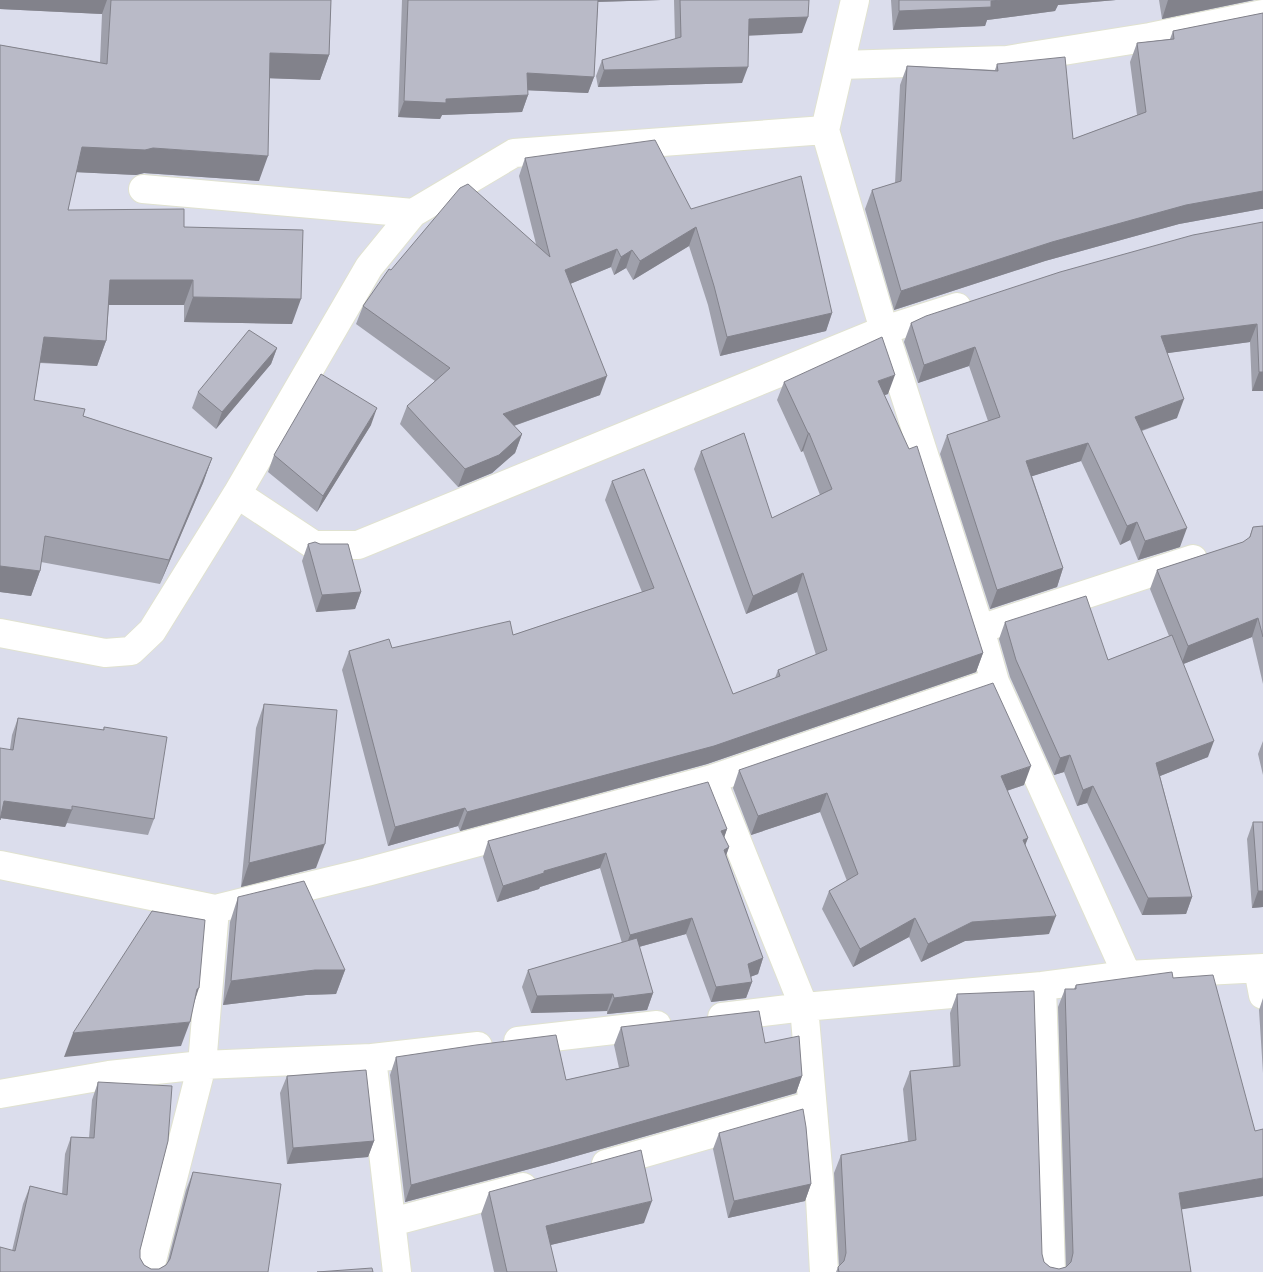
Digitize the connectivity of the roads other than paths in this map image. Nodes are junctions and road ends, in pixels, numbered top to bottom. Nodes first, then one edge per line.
1 (855, 0) edge
2 (1263, 14) edge
3 (840, 65) junction
4 (825, 130) junction
5 (143, 189) dead end
6 (413, 213) junction
7 (976, 300) edge
8 (884, 330) junction
9 (236, 494) junction
10 (1212, 552) edge
11 (980, 629) junction
12 (0, 633) edge
13 (995, 682) junction
14 (712, 780) junction
15 (0, 865) edge
16 (215, 910) junction
17 (1260, 969) edge
18 (1127, 975) junction
19 (1042, 986) junction
20 (1263, 995) edge
21 (804, 1007) junction
22 (372, 1058) junction
23 (202, 1064) junction
24 (0, 1094) edge
25 (812, 1106) junction
26 (585, 1170) edge
27 (547, 1180) edge
28 (392, 1222) junction
29 (149, 1272) edge
30 (397, 1272) edge
31 (824, 1272) edge
32 (1050, 1272) edge

1 - 3 street
2 - 3 street
3 - 4 street
4 - 6 street
4 - 8 street
5 - 6 street
6 - 9 street
7 - 8 street
8 - 9 street
8 - 11 street
9 - 12 street
10 - 11 street
11 - 13 street
13 - 14 street
13 - 18 street
14 - 16 street
14 - 21 street
15 - 16 street
16 - 23 street
17 - 18 street
17 - 20 street
18 - 19 street
19 - 21 street
19 - 32 street
21 - 22 street
21 - 25 street
22 - 23 street
22 - 28 street
23 - 24 street
23 - 29 street
25 - 26 street
25 - 31 street
27 - 28 street
28 - 30 street

